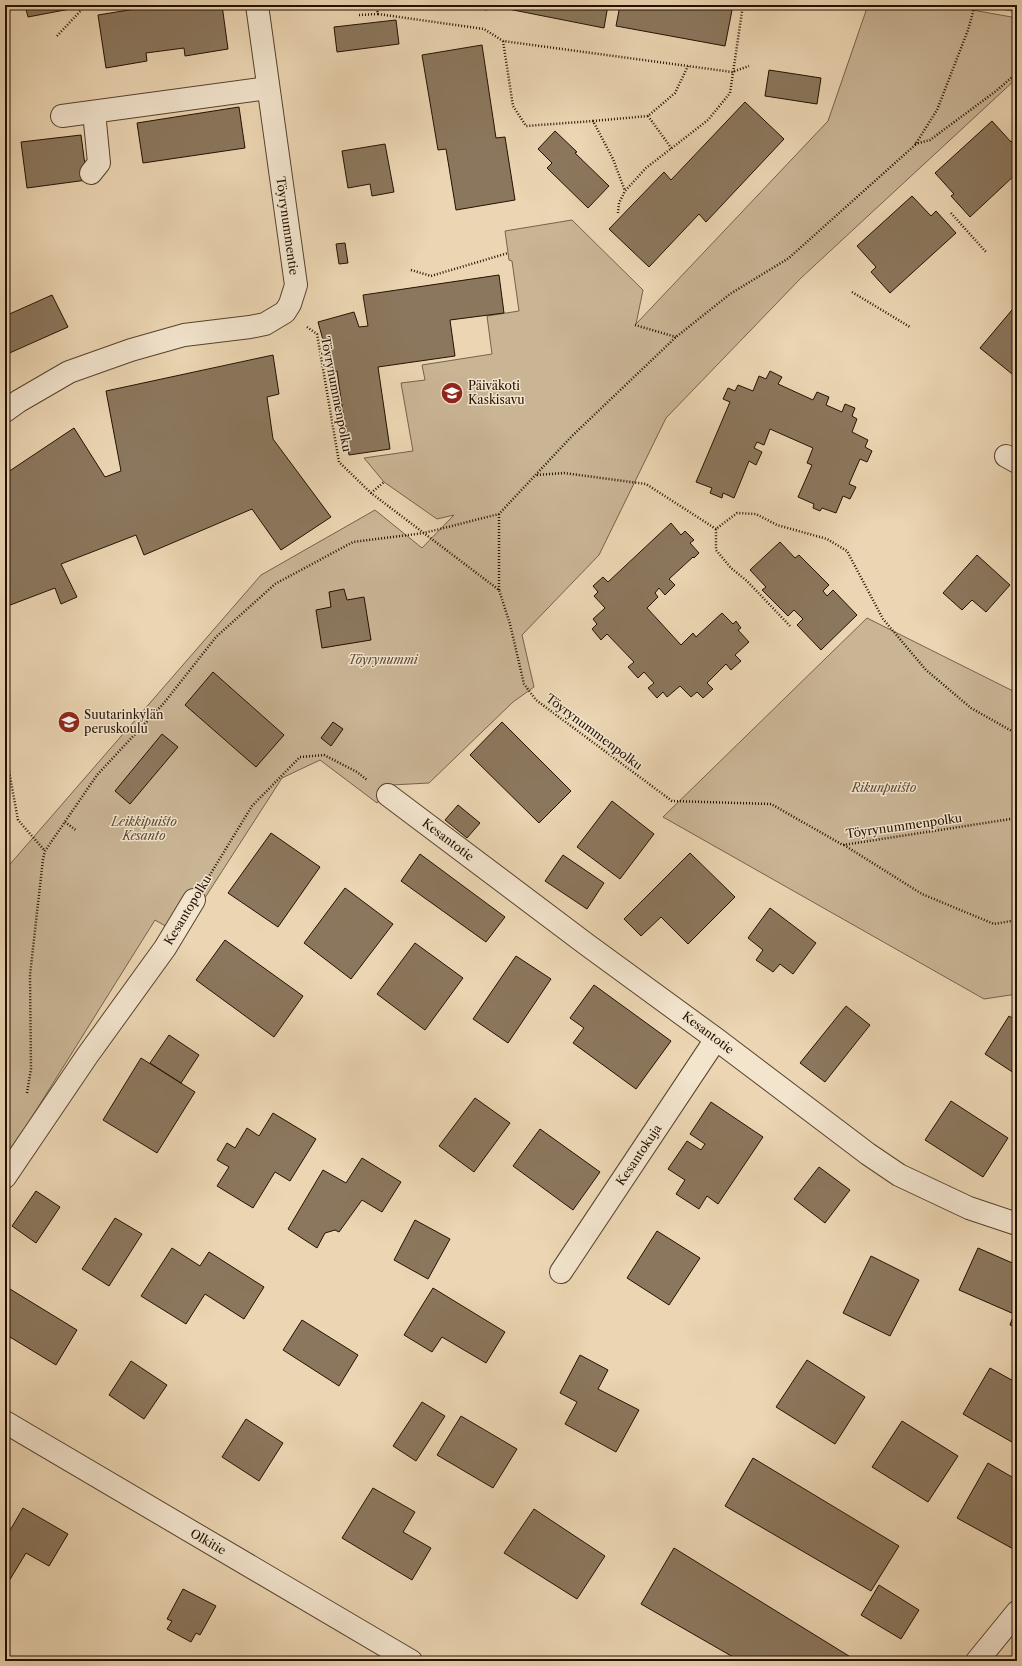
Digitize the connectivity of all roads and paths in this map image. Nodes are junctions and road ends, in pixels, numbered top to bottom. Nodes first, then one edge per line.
1 (86, 5) edge
2 (257, 5) edge
3 (376, 5) edge
4 (743, 5) edge
5 (975, 5) edge
6 (978, 5) edge
7 (1017, 11) edge
8 (378, 14) junction
9 (359, 15) dead end
10 (58, 36) dead end
11 (503, 41) junction
12 (688, 66) junction
13 (749, 66) dead end
14 (732, 72) junction
15 (1017, 73) edge
16 (268, 88) junction
17 (94, 112) junction
18 (62, 116) dead end
19 (648, 116) junction
20 (593, 121) junction
21 (915, 145) junction
22 (672, 149) junction
23 (91, 173) dead end
24 (625, 191) junction
25 (618, 213) dead end
26 (951, 213) dead end
27 (986, 252) dead end
28 (508, 253) dead end
29 (411, 270) dead end
30 (852, 292) dead end
31 (284, 312) junction
32 (635, 325) dead end
33 (910, 327) dead end
34 (676, 336) junction
35 (5, 411) edge
36 (536, 475) junction
37 (384, 482) dead end
38 (371, 493) junction
39 (499, 514) junction
40 (716, 529) junction
41 (424, 534) junction
42 (499, 590) junction
43 (790, 626) dead end
44 (5, 714) edge
45 (1017, 734) edge
46 (388, 795) joint
47 (1017, 818) edge
48 (65, 822) junction
49 (77, 831) dead end
50 (843, 845) junction
51 (45, 851) junction
52 (194, 900) joint
53 (1017, 920) edge
54 (716, 1039) junction
55 (26, 1099) dead end
56 (5, 1177) edge
57 (1017, 1224) edge
58 (561, 1272) dead end
59 (5, 1422) edge
60 (1017, 1612) edge
61 (411, 1661) edge
62 (977, 1661) edge

1 - 10 path
2 - 16 street, Töyrynummentie
3 - 8 path
4 - 14 path
5 - 21 path
6 - 7 path
8 - 9 path
8 - 11 path
11 - 12 path
11 - 20 path
12 - 14 path
12 - 19 path
13 - 14 path
14 - 22 path
15 - 21 path
16 - 17 street
16 - 31 street, Töyrynummentie
17 - 18 street
17 - 23 street
19 - 20 path
19 - 22 path
20 - 24 path
21 - 34 path
22 - 24 path
24 - 25 path
26 - 27 path
28 - 29 path
30 - 33 path
31 - 35 street
31 - 38 path, Töyrynummenpolku
32 - 34 path
34 - 36 path
36 - 39 path
36 - 40 path
37 - 38 path
38 - 41 path, Töyrynummenpolku
39 - 41 path
39 - 42 path
40 - 43 path
40 - 45 path
41 - 42 path, Töyrynummenpolku
41 - 48 path
42 - 50 path, Töyrynummenpolku
44 - 51 path
46 - 52 path, Kesantopolku
46 - 54 street, Kesantotie
47 - 50 path, Töyrynummenpolku
48 - 49 path
48 - 51 path
50 - 53 path
51 - 55 path
52 - 56 street, Kesantopolku
54 - 57 street, Kesantotie
54 - 58 street, Kesantokuja
59 - 61 street, Olkitie
60 - 62 street

